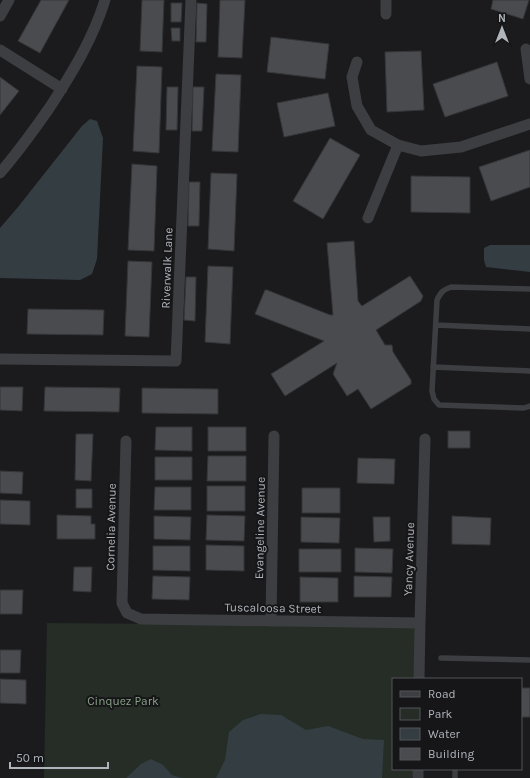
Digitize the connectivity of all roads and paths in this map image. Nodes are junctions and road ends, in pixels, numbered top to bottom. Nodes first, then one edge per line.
1 (9, 0) edge
2 (105, 0) edge
3 (191, 0) edge
4 (386, 0) edge
5 (386, 14) dead end
6 (0, 16) edge
7 (526, 49) dead end
8 (0, 50) edge
9 (357, 62) dead end
10 (530, 79) edge
11 (62, 89) junction
12 (530, 124) edge
13 (398, 145) junction
14 (0, 173) edge
15 (368, 218) dead end
16 (530, 290) edge
17 (436, 325) junction
18 (530, 329) edge
19 (0, 359) edge
20 (433, 367) junction
21 (530, 371) edge
22 (530, 406) edge
23 (274, 436) dead end
24 (425, 439) dead end
25 (126, 441) dead end
26 (127, 613) joint
27 (271, 621) junction
28 (420, 623) junction
29 (441, 658) dead end
30 (530, 660) edge
31 (419, 678) edge

1 - 6 street
2 - 11 street
3 - 19 street, Riverwalk Lane
4 - 5 street
7 - 10 street
8 - 11 street
9 - 13 street
11 - 14 street
12 - 13 street
13 - 15 street
16 - 17 lane
17 - 18 lane
17 - 20 lane
20 - 21 lane
20 - 22 lane
23 - 27 street, Evangeline Avenue
24 - 28 street, Yancy Avenue
25 - 26 street, Cornelia Avenue
26 - 27 street, Tuscaloosa Street
27 - 28 street, Tuscaloosa Street
28 - 31 street, Yancy Avenue
29 - 30 lane

